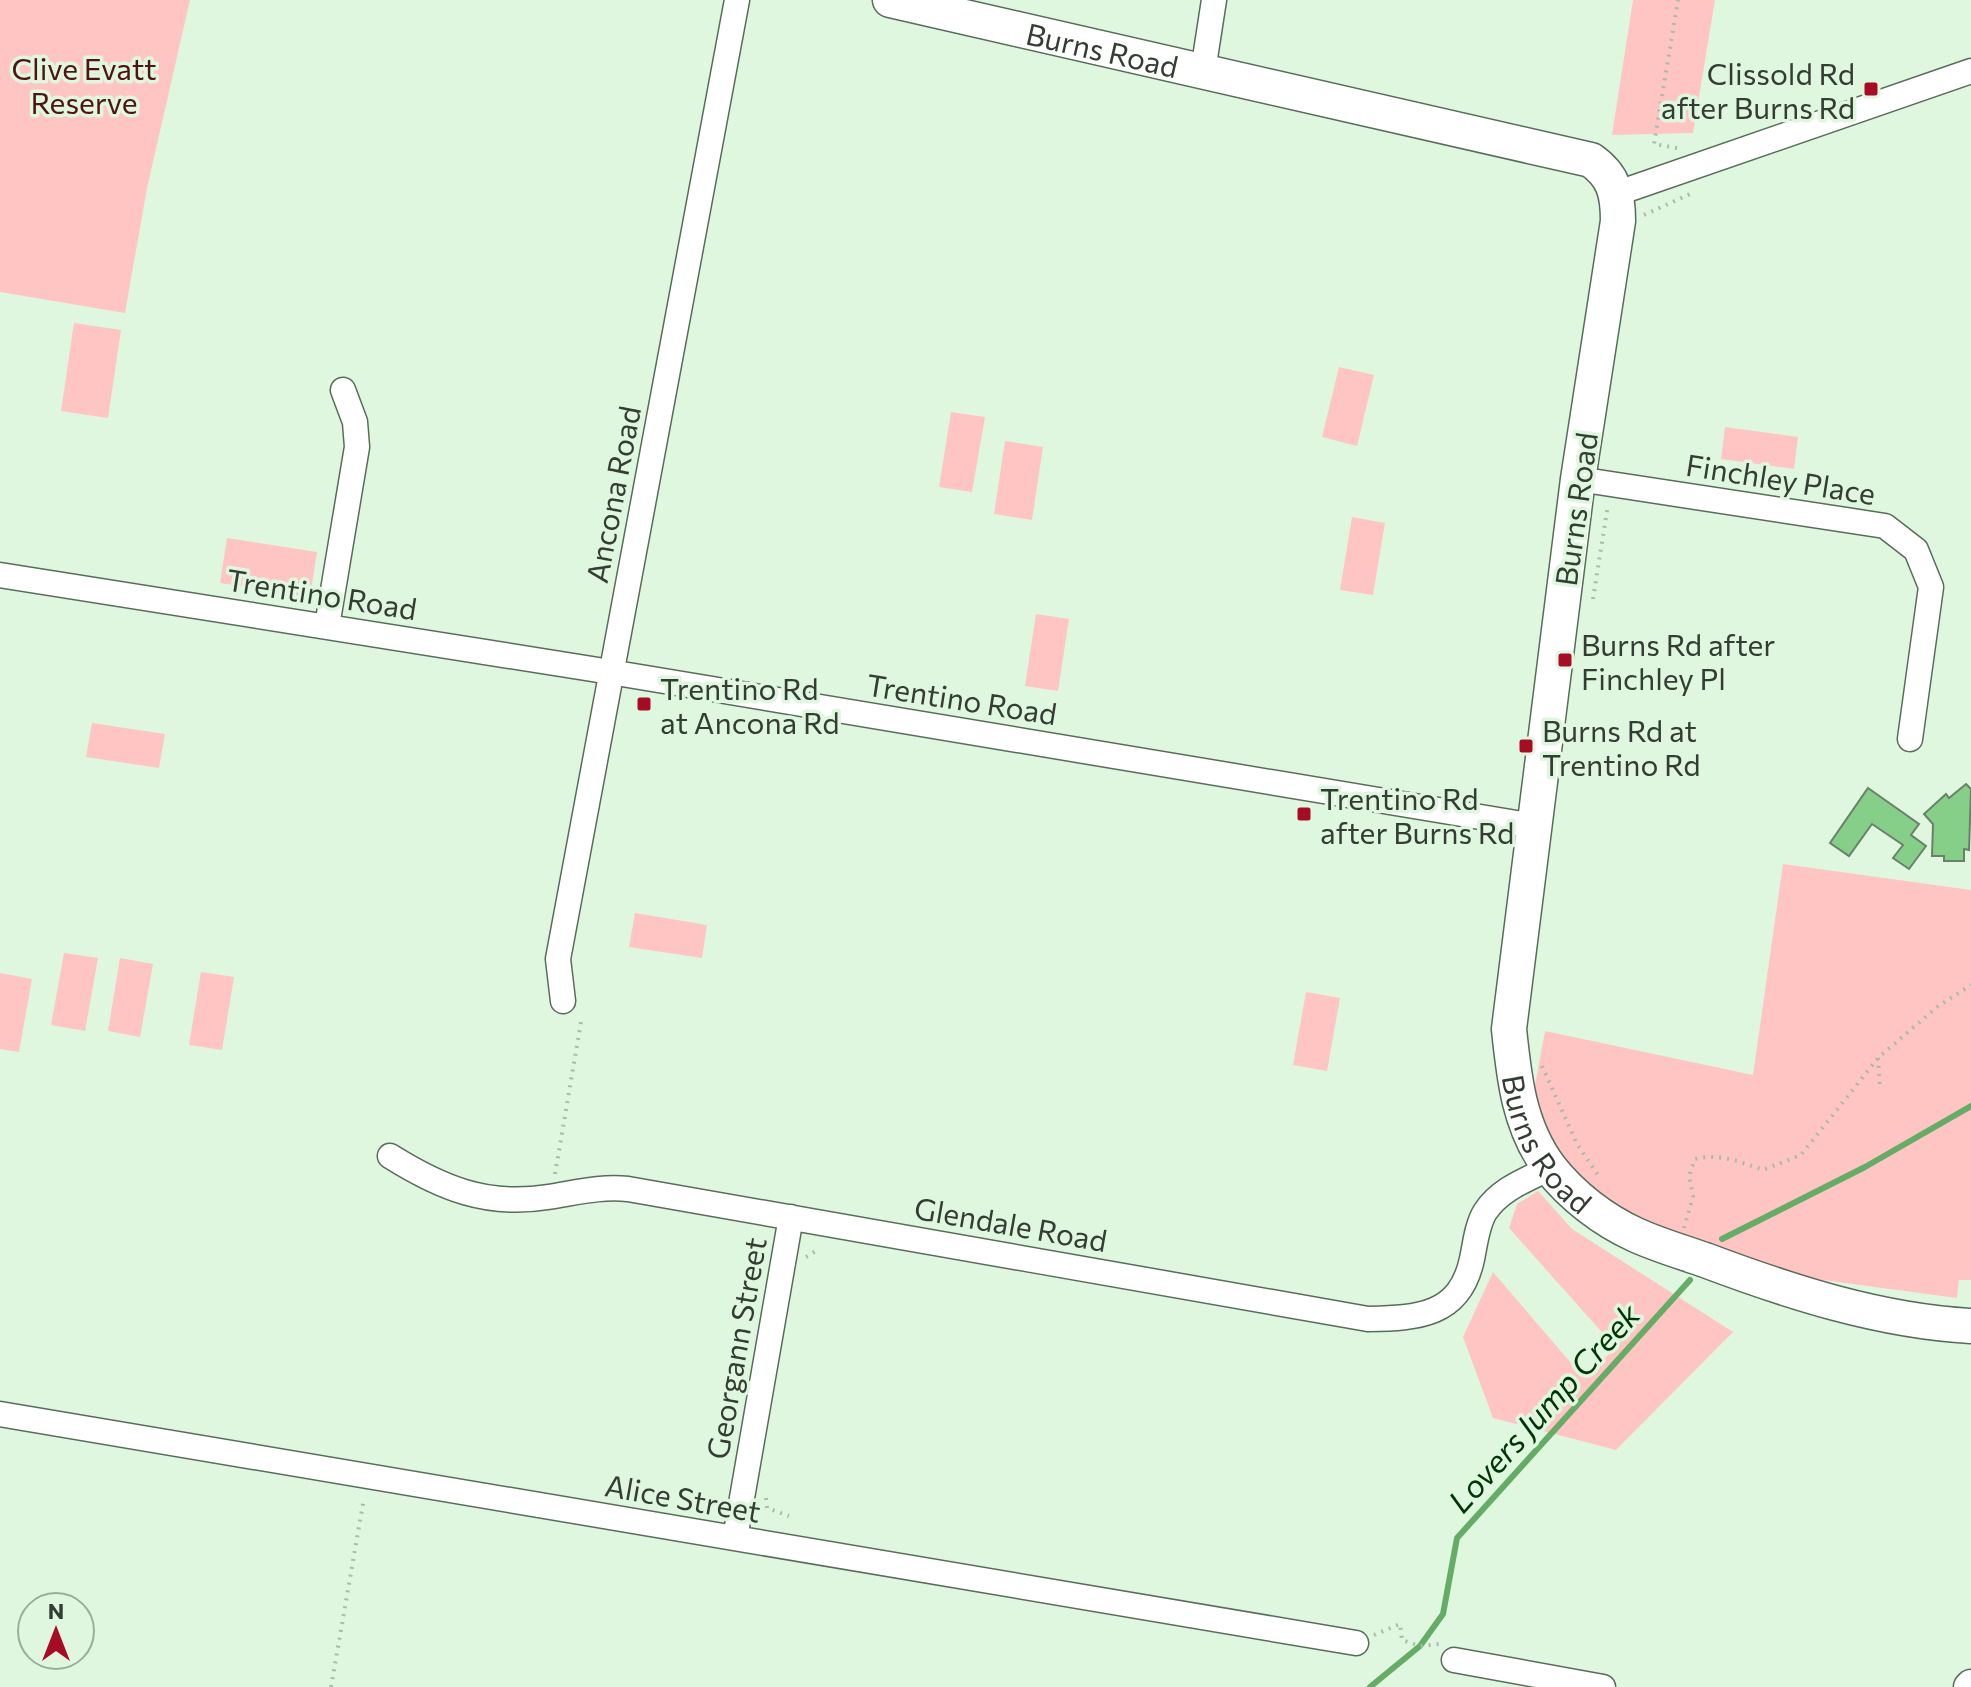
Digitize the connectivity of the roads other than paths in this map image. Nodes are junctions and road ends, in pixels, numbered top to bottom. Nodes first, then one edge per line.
1 (737, 0) edge
2 (890, 0) edge
3 (1214, 0) edge
4 (1203, 71) junction
5 (1971, 71) edge
6 (1618, 193) junction
7 (343, 390) dead end
8 (1578, 479) junction
9 (0, 575) edge
10 (327, 626) junction
11 (611, 672) junction
12 (1910, 739) dead end
13 (1534, 826) junction
14 (563, 1001) road end
15 (390, 1156) dead end
16 (1550, 1168) junction
17 (791, 1217) junction
18 (1971, 1326) edge
19 (0, 1414) edge
20 (735, 1538) junction
21 (1356, 1643) road end
22 (1454, 1660) road end
23 (1603, 1687) edge

1 - 11 street, Ancona Road
2 - 4 main road, Burns Road
3 - 4 street
4 - 6 main road, Burns Road
5 - 6 street
6 - 8 main road, Burns Road
7 - 10 street
8 - 12 street, Finchley Place
8 - 13 main road, Burns Road
9 - 10 street, Trentino Road
10 - 11 street, Trentino Road
11 - 13 street, Trentino Road
11 - 14 street, Ancona Road
13 - 16 main road, Burns Road
15 - 17 street, Glendale Road
16 - 17 street, Glendale Road
16 - 18 main road, Burns Road
17 - 20 street, Georgann Street
19 - 20 street, Alice Street
20 - 21 street, Alice Street
22 - 23 street

